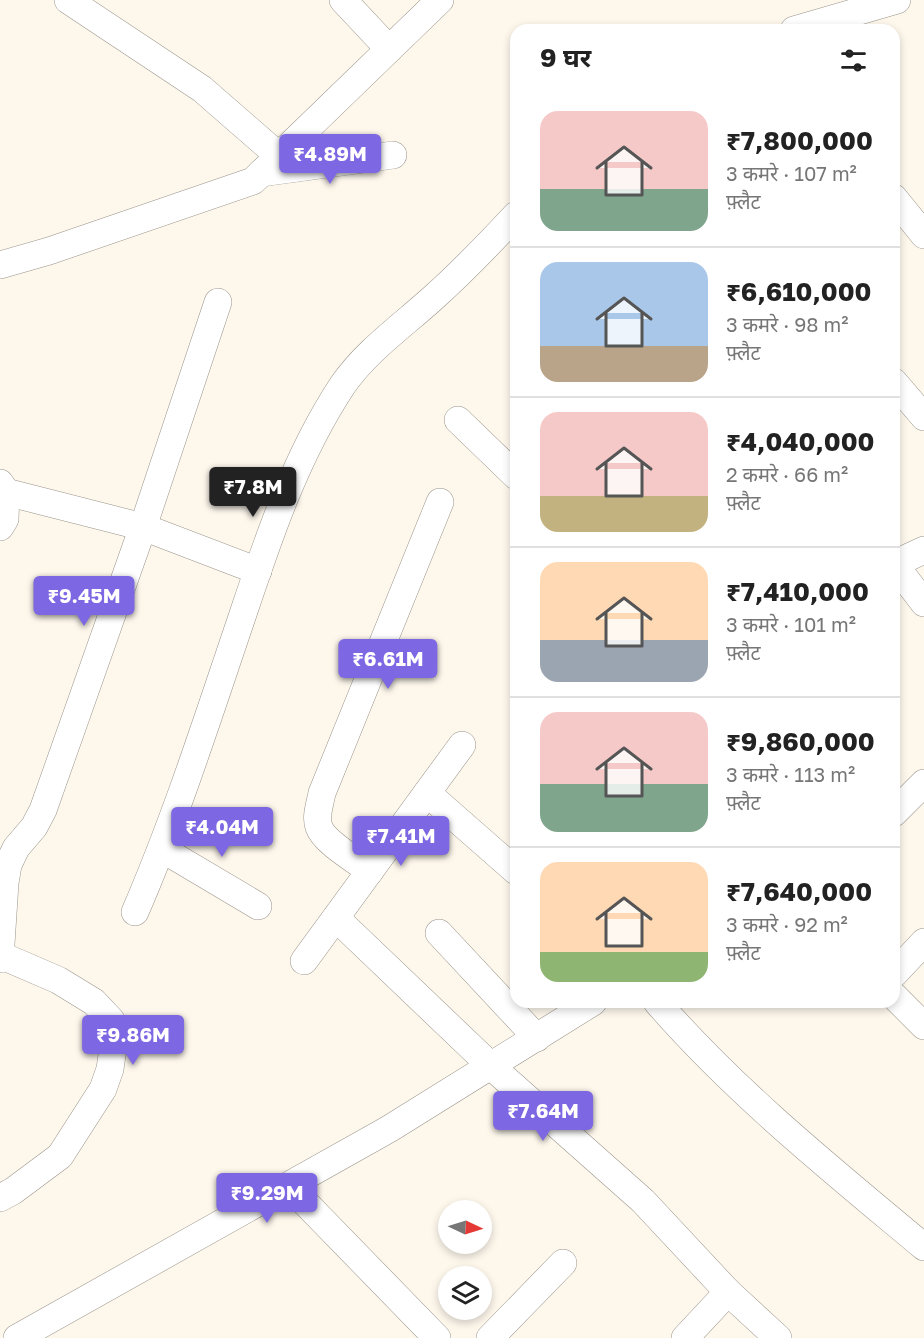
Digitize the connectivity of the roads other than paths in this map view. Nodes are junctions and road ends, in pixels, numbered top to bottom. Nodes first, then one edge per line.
1 (68, 0) edge
2 (343, 0) edge
3 (440, 0) edge
4 (897, 0) edge
5 (815, 24) edge
6 (389, 49) junction
7 (393, 154) dead end
8 (270, 165) junction
9 (900, 205) edge
10 (510, 221) edge
11 (924, 235) edge
12 (0, 265) edge
13 (218, 302) dead end
14 (900, 389) edge
15 (924, 417) edge
16 (458, 420) dead end
17 (510, 470) edge
18 (3, 488) edge
19 (440, 502) dead end
20 (0, 526) edge
21 (143, 527) junction
22 (924, 550) edge
23 (900, 561) edge
24 (258, 571) junction
25 (900, 572) edge
26 (924, 603) edge
27 (462, 745) dead end
28 (924, 783) edge
29 (427, 793) junction
30 (900, 807) edge
31 (162, 849) junction
32 (510, 867) edge
33 (370, 871) junction
34 (258, 906) dead end
35 (135, 912) dead end
36 (336, 918) junction
37 (440, 933) dead end
38 (924, 942) edge
39 (0, 957) edge
40 (304, 961) dead end
41 (900, 968) edge
42 (900, 1002) edge
43 (584, 1008) edge
44 (662, 1008) edge
45 (924, 1026) edge
46 (537, 1038) junction
47 (492, 1067) junction
48 (289, 1186) junction
49 (0, 1198) edge
50 (924, 1247) edge
51 (563, 1263) dead end
52 (728, 1292) junction
53 (17, 1338) edge
54 (437, 1338) edge
55 (490, 1338) edge
56 (685, 1338) edge
57 (778, 1338) edge

1 - 8 street
2 - 6 street
3 - 6 street
4 - 5 street
6 - 8 street
7 - 8 street
8 - 12 street
9 - 11 street
10 - 24 street
13 - 21 street
14 - 15 street
16 - 17 street
18 - 20 street
18 - 21 street
19 - 33 street
21 - 24 street
21 - 39 street
22 - 23 street
24 - 31 street
25 - 26 street
27 - 29 street
28 - 30 street
29 - 32 street
29 - 33 street
31 - 34 street
31 - 35 street
33 - 36 street
36 - 40 street
36 - 47 street
37 - 46 street
38 - 41 street
39 - 49 street
42 - 45 street
43 - 46 street
44 - 50 street
46 - 47 street
47 - 48 street
47 - 52 street
48 - 53 street
48 - 54 street
51 - 55 street
52 - 56 street
52 - 57 street

